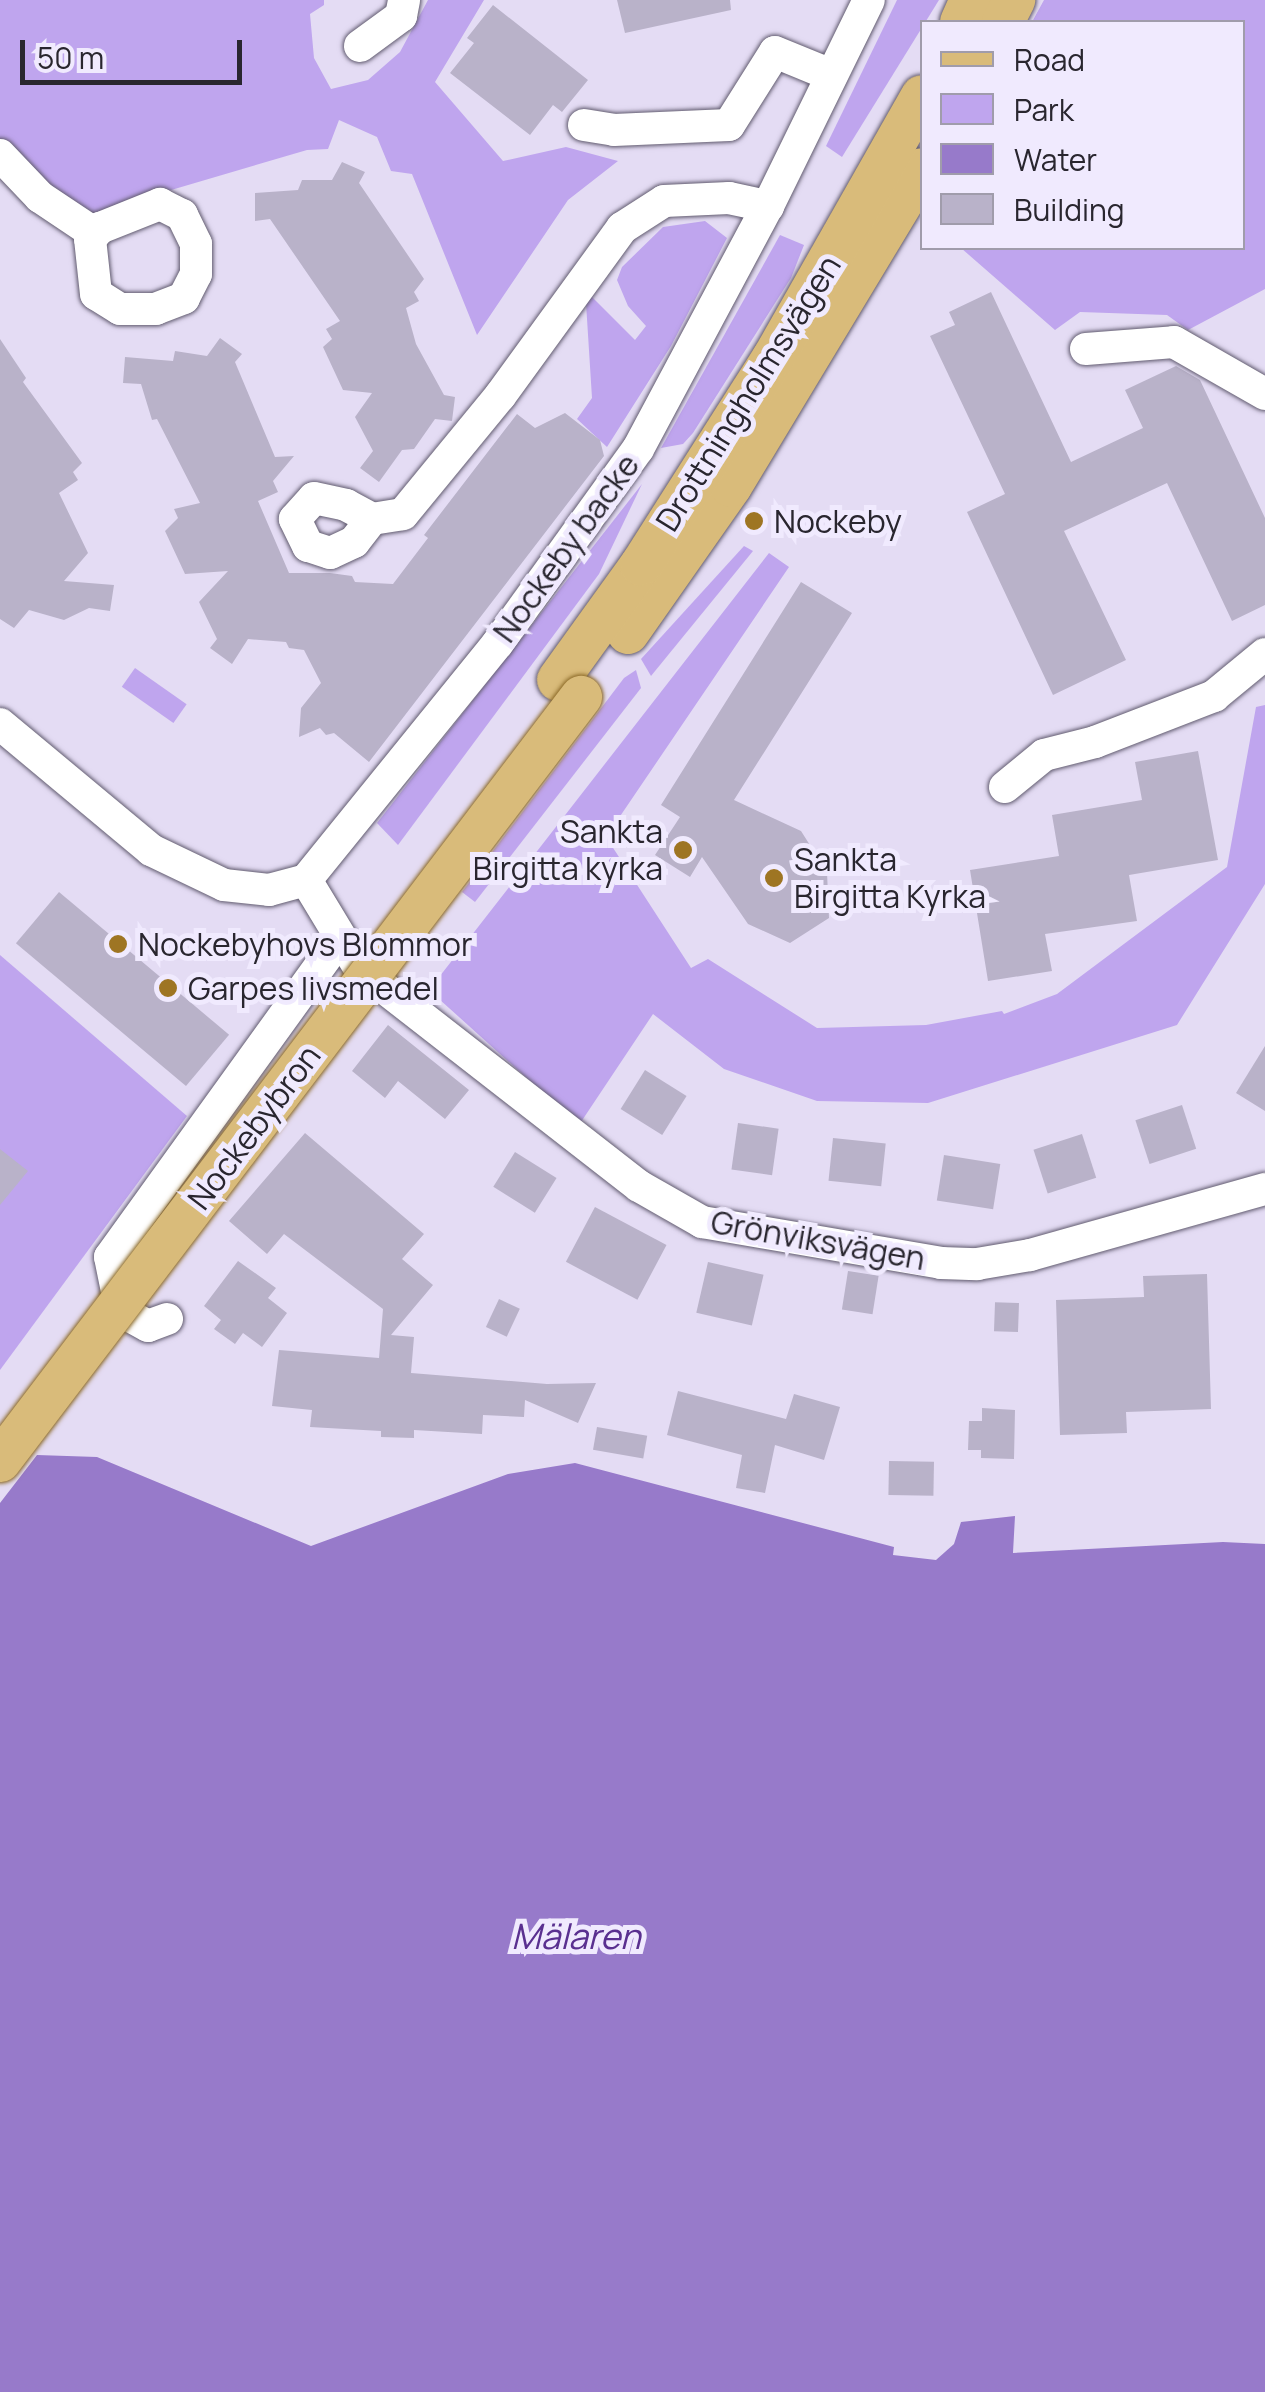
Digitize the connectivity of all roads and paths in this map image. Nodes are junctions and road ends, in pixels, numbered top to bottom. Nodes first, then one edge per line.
1 (404, 0) edge
2 (869, 0) edge
3 (360, 46) dead end
4 (831, 76) junction
5 (920, 100) edge
6 (584, 125) dead end
7 (0, 155) edge
8 (920, 172) edge
9 (768, 206) junction
10 (94, 233) dead end
11 (1086, 349) dead end
12 (1265, 394) edge
13 (372, 519) dead end
14 (1265, 654) edge
15 (569, 689) junction
16 (0, 724) edge
17 (1005, 787) dead end
18 (315, 871) junction
19 (340, 938) junction
20 (1265, 1189) edge
21 (167, 1319) dead end
22 (0, 1422) edge
23 (0, 1460) edge

1 - 3 street
2 - 4 street, Nockeby backe
4 - 6 street
4 - 9 street, Nockeby backe
5 - 15 main road, Drottningholmsvägen
7 - 10 street
8 - 15 main road, Drottningholmsvägen
9 - 13 street
9 - 18 street, Nockeby backe
11 - 12 street
14 - 17 street
15 - 22 main road, Nockebybron
15 - 23 main road, Nockebybron, bridge
16 - 18 street
18 - 19 street, Grönviksvägen
19 - 20 street, Grönviksvägen
19 - 21 street

